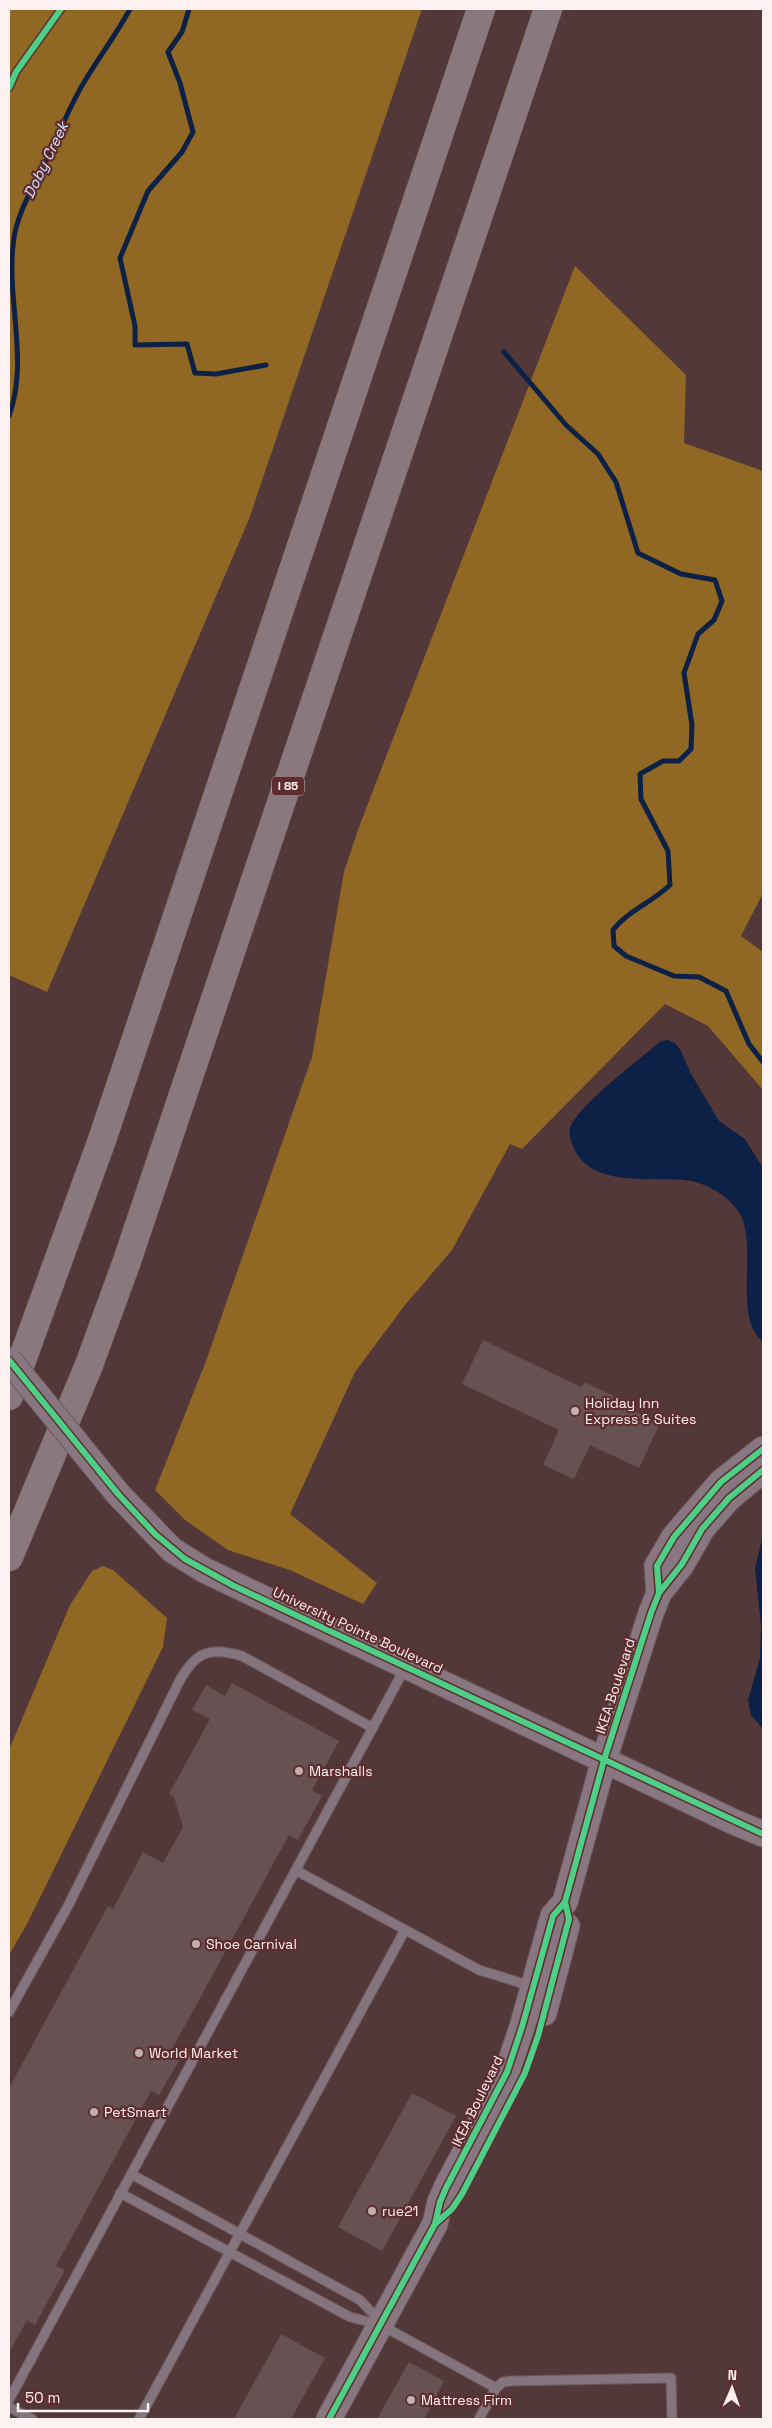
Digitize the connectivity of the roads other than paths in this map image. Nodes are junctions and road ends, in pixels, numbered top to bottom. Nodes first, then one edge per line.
1 (481, 9) edge
2 (548, 9) edge
3 (9, 1360) edge
4 (9, 1396) edge
5 (763, 1450) edge
6 (763, 1470) edge
7 (9, 1557) edge
8 (659, 1593) junction
9 (406, 1666) junction
10 (373, 1728) junction
11 (604, 1760) junction
12 (763, 1834) edge
13 (297, 1871) junction
14 (564, 1902) junction
15 (405, 1930) junction
16 (533, 1987) junction
17 (9, 2012) edge
18 (131, 2174) junction
19 (120, 2192) junction
20 (435, 2224) junction
21 (240, 2234) junction
22 (230, 2252) junction
23 (381, 2325) junction
24 (496, 2388) junction
25 (9, 2400) edge
26 (9, 2407) edge
27 (32, 2419) edge
28 (139, 2419) edge
29 (330, 2419) edge
30 (479, 2419) edge
31 (672, 2419) edge

1 - 4 highway
2 - 7 highway, I 85
3 - 9 street, University Pointe Boulevard, bridge
5 - 8 street, IKEA Boulevard
6 - 8 street, IKEA Boulevard
8 - 11 street, IKEA Boulevard
9 - 10 lane
9 - 11 street, University Pointe Boulevard
10 - 13 lane
10 - 17 lane
11 - 12 street, University Pointe Boulevard
11 - 14 street, IKEA Boulevard
13 - 15 lane
13 - 18 lane
14 - 16 street, IKEA Boulevard
14 - 20 street, IKEA Boulevard
15 - 16 lane
15 - 21 lane
16 - 20 street, IKEA Boulevard
18 - 19 lane
18 - 21 lane
19 - 22 lane
19 - 25 lane
20 - 23 street, IKEA Boulevard
21 - 22 lane
21 - 23 lane
22 - 23 lane
22 - 28 lane
23 - 24 lane
23 - 29 street, IKEA Boulevard
24 - 30 lane
24 - 31 lane
26 - 27 lane

